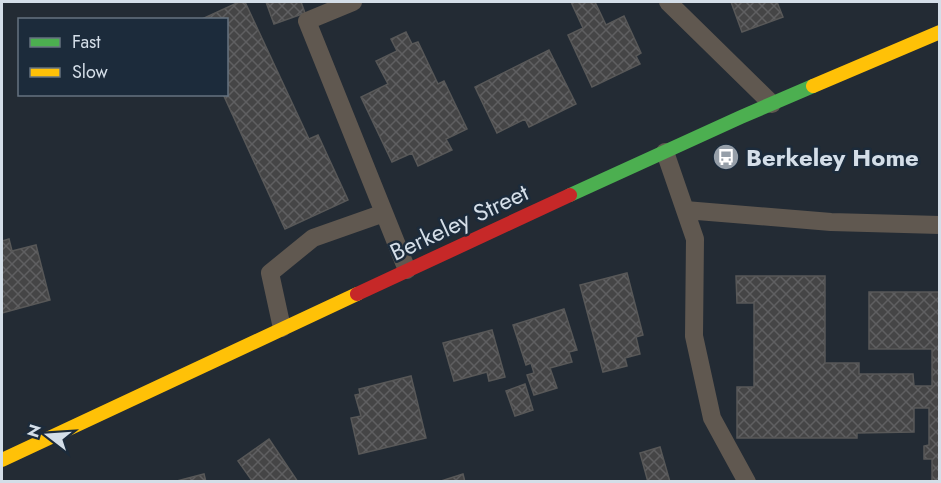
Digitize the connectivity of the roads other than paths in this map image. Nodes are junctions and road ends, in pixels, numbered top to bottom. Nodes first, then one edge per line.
1 (353, 2) edge
2 (668, 2) edge
3 (939, 32) edge
4 (772, 104) junction
5 (665, 152) junction
6 (685, 210) junction
7 (384, 213) junction
8 (939, 225) edge
9 (407, 270) junction
10 (282, 328) junction
11 (2, 460) edge
12 (747, 482) edge

1 - 7 lane
2 - 4 lane
3 - 4 street, Berkeley Street
4 - 5 street, Berkeley Street
5 - 6 lane
5 - 9 street, Berkeley Street
6 - 8 lane
6 - 12 lane
7 - 9 lane
7 - 10 lane
9 - 10 street, Berkeley Street
10 - 11 street, Berkeley Street

